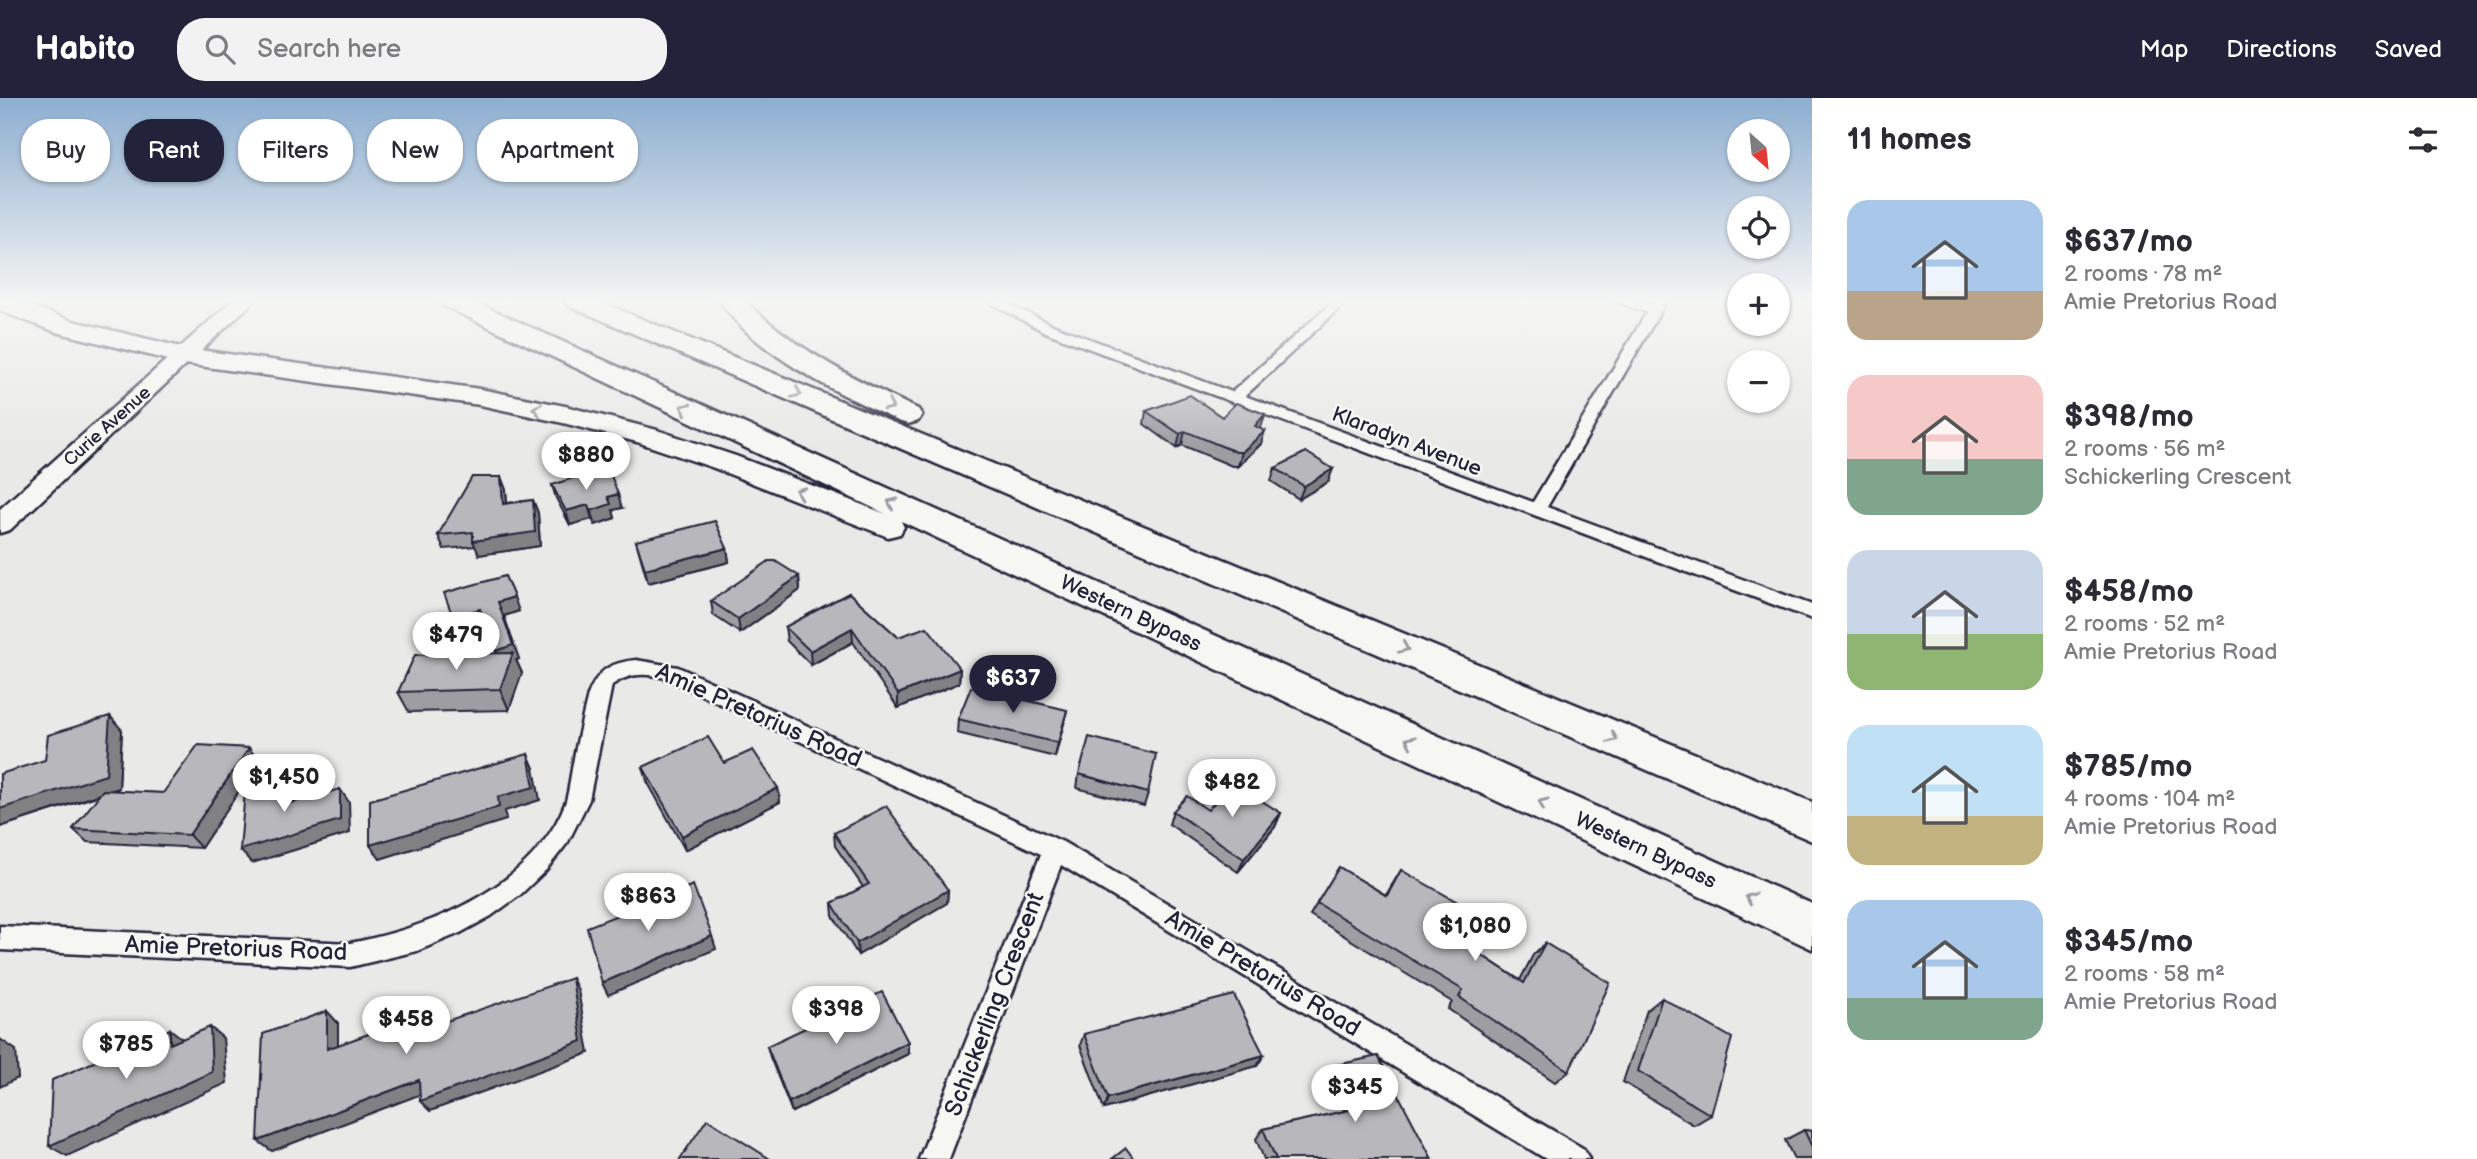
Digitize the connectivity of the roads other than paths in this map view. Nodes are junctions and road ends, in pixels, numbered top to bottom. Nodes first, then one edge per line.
1 (158, 350) edge
2 (180, 350) edge
3 (182, 350) edge
4 (558, 350) edge
5 (694, 350) edge
6 (792, 350) edge
7 (1107, 350) edge
8 (1287, 350) edge
9 (1632, 350) edge
10 (176, 354) junction
11 (1234, 398) junction
12 (0, 499) edge
13 (1536, 511) junction
14 (0, 524) edge
15 (1812, 612) edge
16 (1341, 622) junction
17 (1184, 638) junction
18 (1812, 822) edge
19 (1055, 849) junction
20 (1812, 927) edge
21 (0, 938) edge
22 (1546, 1151) edge
23 (934, 1159) edge
24 (1574, 1159) edge

1 - 10 highway
2 - 10 main road, Curie Avenue
3 - 10 main road, Curie Avenue
17 -> 4 highway, Western Bypass
5 -> 16 highway
6 -> 16 highway
7 - 11 street, Klaradyn Avenue
8 - 11 street
9 - 13 street
10 - 12 main road, Curie Avenue
10 - 14 main road, Curie Avenue
17 -> 10 highway
11 - 13 street, Klaradyn Avenue
13 - 15 street, Klaradyn Avenue
16 -> 18 highway
20 -> 17 highway, Western Bypass
19 - 21 street, Amie Pretorius Road
19 - 22 street, Amie Pretorius Road
19 - 23 street, Schickerling Crescent
22 - 24 street, Amie Pretorius Road

